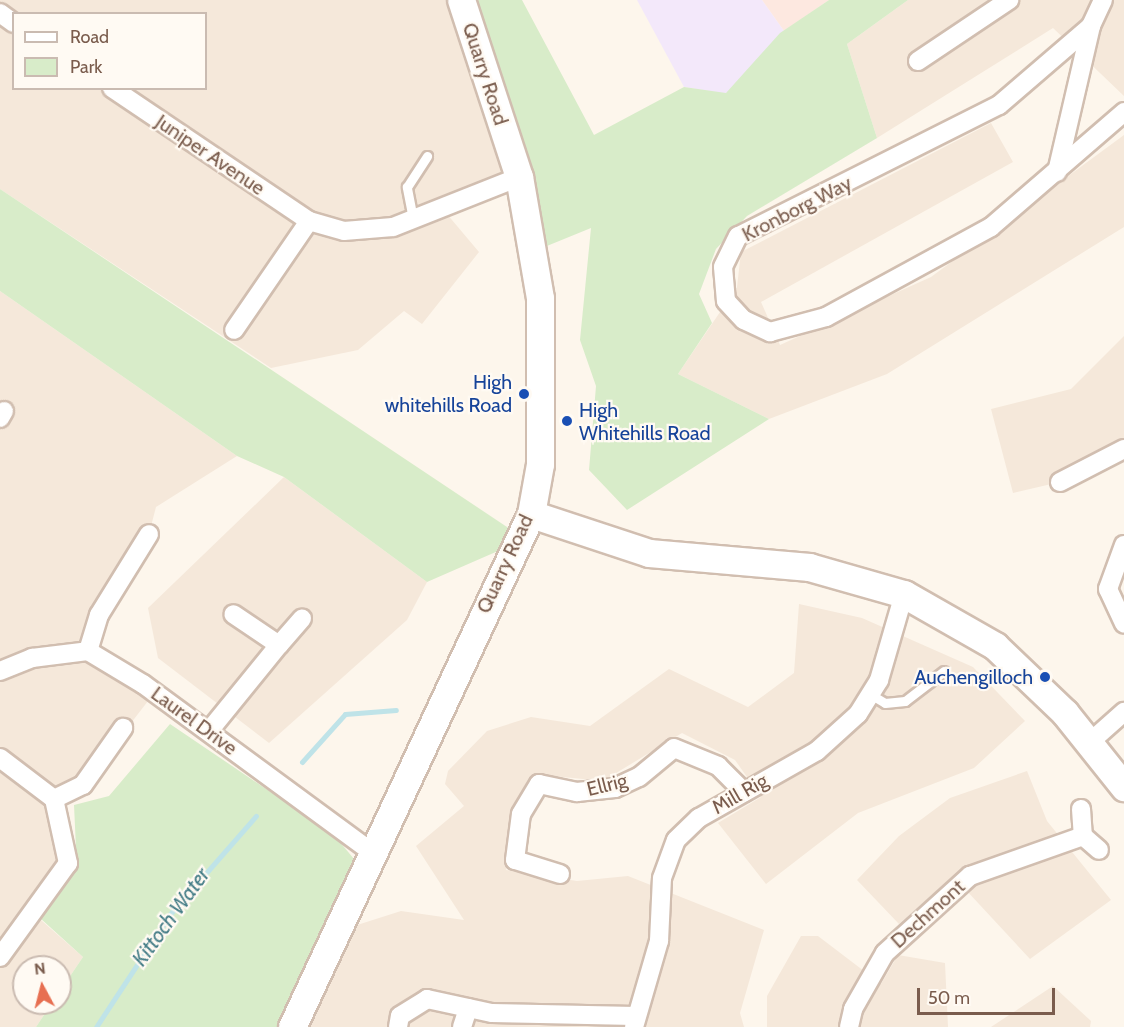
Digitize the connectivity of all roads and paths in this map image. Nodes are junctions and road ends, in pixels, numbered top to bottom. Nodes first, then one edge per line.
1 (461, 0) edge
2 (1009, 0) edge
3 (1103, 0) edge
4 (1091, 26) junction
5 (918, 61) dead end
6 (115, 90) edge
7 (1124, 112) edge
8 (427, 156) dead end
9 (1057, 172) junction
10 (519, 177) junction
11 (413, 219) junction
12 (309, 221) junction
13 (234, 330) dead end
14 (1124, 449) edge
15 (1060, 482) dead end
16 (531, 514) junction
17 (149, 534) dead end
18 (1124, 545) edge
19 (904, 594) junction
20 (233, 614) dead end
21 (302, 619) dead end
22 (1124, 623) edge
23 (279, 645) junction
24 (88, 651) junction
25 (0, 671) edge
26 (944, 671) dead end
27 (870, 694) junction
28 (1124, 712) edge
29 (123, 728) dead end
30 (209, 730) junction
31 (1089, 743) junction
32 (0, 758) edge
33 (1124, 787) edge
34 (744, 792) junction
35 (54, 799) junction
36 (1081, 810) dead end
37 (1083, 836) junction
38 (370, 850) junction
39 (1099, 850) dead end
40 (560, 874) dead end
41 (0, 957) edge
42 (468, 1008) junction
43 (634, 1022) edge
44 (292, 1027) edge
45 (398, 1027) edge
46 (462, 1027) edge
47 (849, 1027) edge

1 - 10 street, Quarry Road
2 - 5 street
3 - 4 street, Kronborg Way
4 - 9 street
4 - 9 street, Kronborg Way
6 - 12 street, Juniper Avenue
7 - 9 street, Kronborg Way
8 - 11 lane
10 - 11 street, Juniper Avenue
10 - 16 street, Quarry Road
11 - 12 street, Juniper Avenue
12 - 13 street
14 - 15 street
16 - 19 street
16 - 38 street, Quarry Road
17 - 24 street
18 - 22 street
19 - 27 street, Mill Rig
19 - 31 street
20 - 23 street
21 - 23 street
23 - 30 street
24 - 25 street
24 - 30 street, Laurel Drive
26 - 27 lane
27 - 34 street, Mill Rig
28 - 31 street
29 - 35 street
30 - 38 street, Laurel Drive
31 - 33 street
32 - 35 street
34 - 40 street, Ellrig
34 - 43 street, Mill Rig
35 - 41 street
36 - 37 street
37 - 39 street
37 - 47 street, Dechmont
38 - 44 street, Quarry Road
42 - 43 street
42 - 45 street
42 - 46 street

